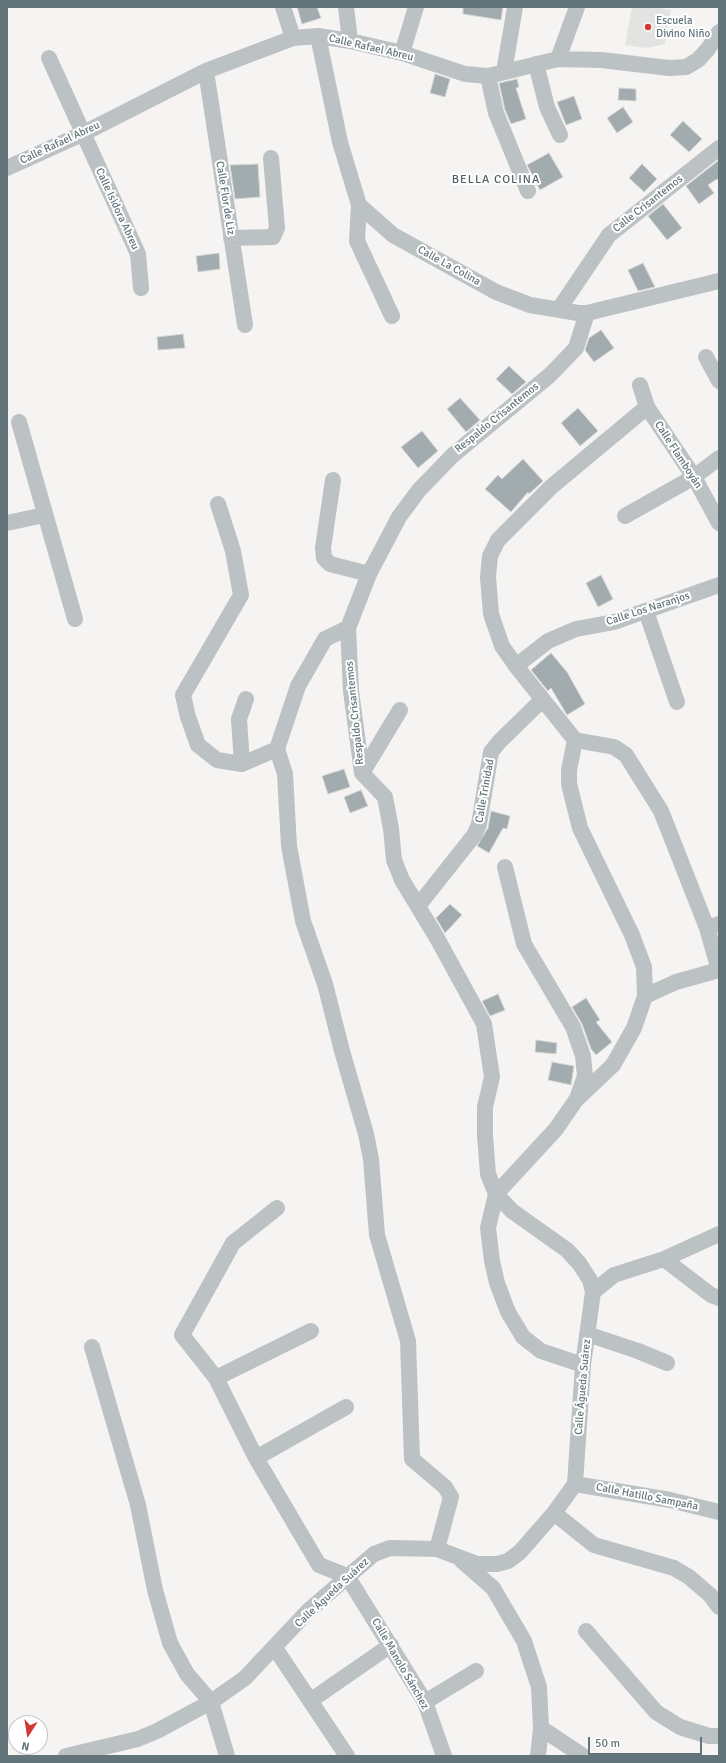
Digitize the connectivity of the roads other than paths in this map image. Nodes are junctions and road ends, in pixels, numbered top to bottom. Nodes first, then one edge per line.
1 (283, 7) edge
2 (346, 7) edge
3 (416, 7) edge
4 (515, 7) edge
5 (576, 7) edge
6 (719, 32) edge
7 (318, 36) junction
8 (293, 38) junction
9 (350, 40) junction
10 (402, 53) junction
11 (49, 58) dead end
12 (558, 59) junction
13 (536, 64) junction
14 (206, 71) junction
15 (504, 72) junction
16 (488, 76) junction
17 (82, 134) junction
18 (560, 135) dead end
19 (719, 148) edge
20 (271, 158) dead end
21 (7, 168) edge
22 (528, 191) dead end
23 (359, 205) junction
24 (231, 238) junction
25 (719, 281) edge
26 (141, 288) dead end
27 (559, 309) junction
28 (587, 313) junction
29 (392, 316) dead end
30 (245, 325) dead end
31 (706, 357) dead end
32 (719, 381) edge
33 (640, 385) dead end
34 (646, 407) junction
35 (19, 422) dead end
36 (719, 458) edge
37 (694, 477) junction
38 (333, 480) dead end
39 (218, 504) dead end
40 (44, 514) junction
41 (625, 516) dead end
42 (7, 523) edge
43 (719, 523) edge
44 (369, 574) junction
45 (719, 585) edge
46 (646, 611) junction
47 (75, 619) dead end
48 (348, 628) junction
49 (516, 666) junction
50 (246, 698) dead end
51 (542, 700) junction
52 (677, 702) dead end
53 (400, 710) dead end
54 (575, 740) junction
55 (277, 749) junction
56 (242, 764) junction
57 (362, 773) junction
58 (504, 867) dead end
59 (418, 906) junction
60 (713, 926) edge
61 (719, 970) edge
62 (645, 996) junction
63 (576, 1100) junction
64 (496, 1194) junction
65 (277, 1208) dead end
66 (719, 1234) edge
67 (664, 1259) junction
68 (593, 1292) junction
69 (719, 1298) edge
70 (312, 1331) dead end
71 (587, 1334) junction
72 (92, 1347) dead end
73 (667, 1363) dead end
74 (583, 1365) junction
75 (216, 1378) junction
76 (346, 1407) dead end
77 (256, 1458) junction
78 (575, 1484) junction
79 (719, 1512) edge
80 (554, 1513) junction
81 (437, 1549) junction
82 (456, 1555) junction
83 (347, 1576) junction
84 (719, 1607) edge
85 (586, 1631) dead end
86 (390, 1645) junction
87 (275, 1648) junction
88 (476, 1671) dead end
89 (211, 1702) junction
90 (310, 1702) junction
91 (425, 1702) junction
92 (541, 1728) junction
93 (719, 1736) edge
94 (116, 1751) edge
95 (66, 1756) edge
96 (227, 1756) edge
97 (347, 1756) edge
98 (444, 1756) edge
99 (538, 1756) edge
100 (583, 1756) edge

1 - 8 street
2 - 9 street
3 - 10 street
4 - 15 street
5 - 12 street
6 - 12 street, Calle Rafael Abreu
7 - 8 street, Calle Rafael Abreu
7 - 9 street, Calle Rafael Abreu
7 - 23 street
8 - 14 street, Calle Rafael Abreu
9 - 10 street, Calle Rafael Abreu
10 - 16 street, Calle Rafael Abreu
11 - 17 street, Calle Isidora Abreu
12 - 13 street, Calle Rafael Abreu
13 - 15 street, Calle Rafael Abreu
13 - 18 street
14 - 17 street, Calle Rafael Abreu
14 - 24 street, Calle Flor de Liz
15 - 16 street, Calle Rafael Abreu
16 - 22 street
17 - 21 street, Calle Rafael Abreu
17 - 26 street, Calle Isidora Abreu
19 - 27 street, Calle Crisantemos
20 - 24 street
23 - 27 street, Calle La Colina
23 - 29 street
24 - 30 street, Calle Flor de Liz
25 - 28 street, Calle La Colina
27 - 28 street, Calle La Colina
28 - 44 street, Respaldo Crisantemos
31 - 32 street
33 - 34 street, Calle Flamboyán
34 - 37 street, Calle Flamboyán
34 - 49 street
35 - 40 street
36 - 37 street
37 - 41 street
37 - 43 street, Calle Flamboyán
38 - 44 street
39 - 56 street
40 - 42 street
40 - 47 street
44 - 48 street, Respaldo Crisantemos
45 - 46 street, Calle Los Naranjos
46 - 49 street, Calle Los Naranjos
46 - 52 street
48 - 55 street
48 - 57 street, Respaldo Crisantemos
49 - 51 street
50 - 56 street
51 - 54 street
51 - 59 street, Calle Trinidad
53 - 57 street
54 - 60 street
54 - 62 street
55 - 56 street
55 - 81 street
57 - 59 street, Respaldo Crisantemos
58 - 63 street
59 - 64 street, Respaldo Crisantemos
60 - 61 street
61 - 62 street
62 - 63 street
63 - 64 street
64 - 68 street, Respaldo Crisantemos
64 - 74 street
65 - 75 street
66 - 67 street
67 - 68 street
67 - 69 street
68 - 71 street, Calle Águeda Suárez
70 - 75 street
71 - 73 street
71 - 74 street, Calle Águeda Suárez
72 - 89 street
74 - 78 street, Calle Águeda Suárez
75 - 77 street
76 - 77 street
77 - 83 street
78 - 79 street, Calle Hatillo Sampaña
78 - 80 street, Calle Águeda Suárez
80 - 82 street, Calle Águeda Suárez
80 - 84 street
81 - 82 street, Calle Águeda Suárez
81 - 83 street, Calle Águeda Suárez
82 - 92 street
83 - 86 street, Calle Manolo Sánchez
83 - 87 street, Calle Águeda Suárez
85 - 93 street
86 - 90 street
86 - 91 street, Calle Manolo Sánchez
87 - 89 street, Calle Águeda Suárez
87 - 90 street
88 - 91 street
89 - 94 street, Calle Águeda Suárez
89 - 96 street
90 - 97 street
91 - 98 street, Calle Manolo Sánchez
92 - 99 street
92 - 100 street
94 - 95 street, Calle Águeda Suárez

